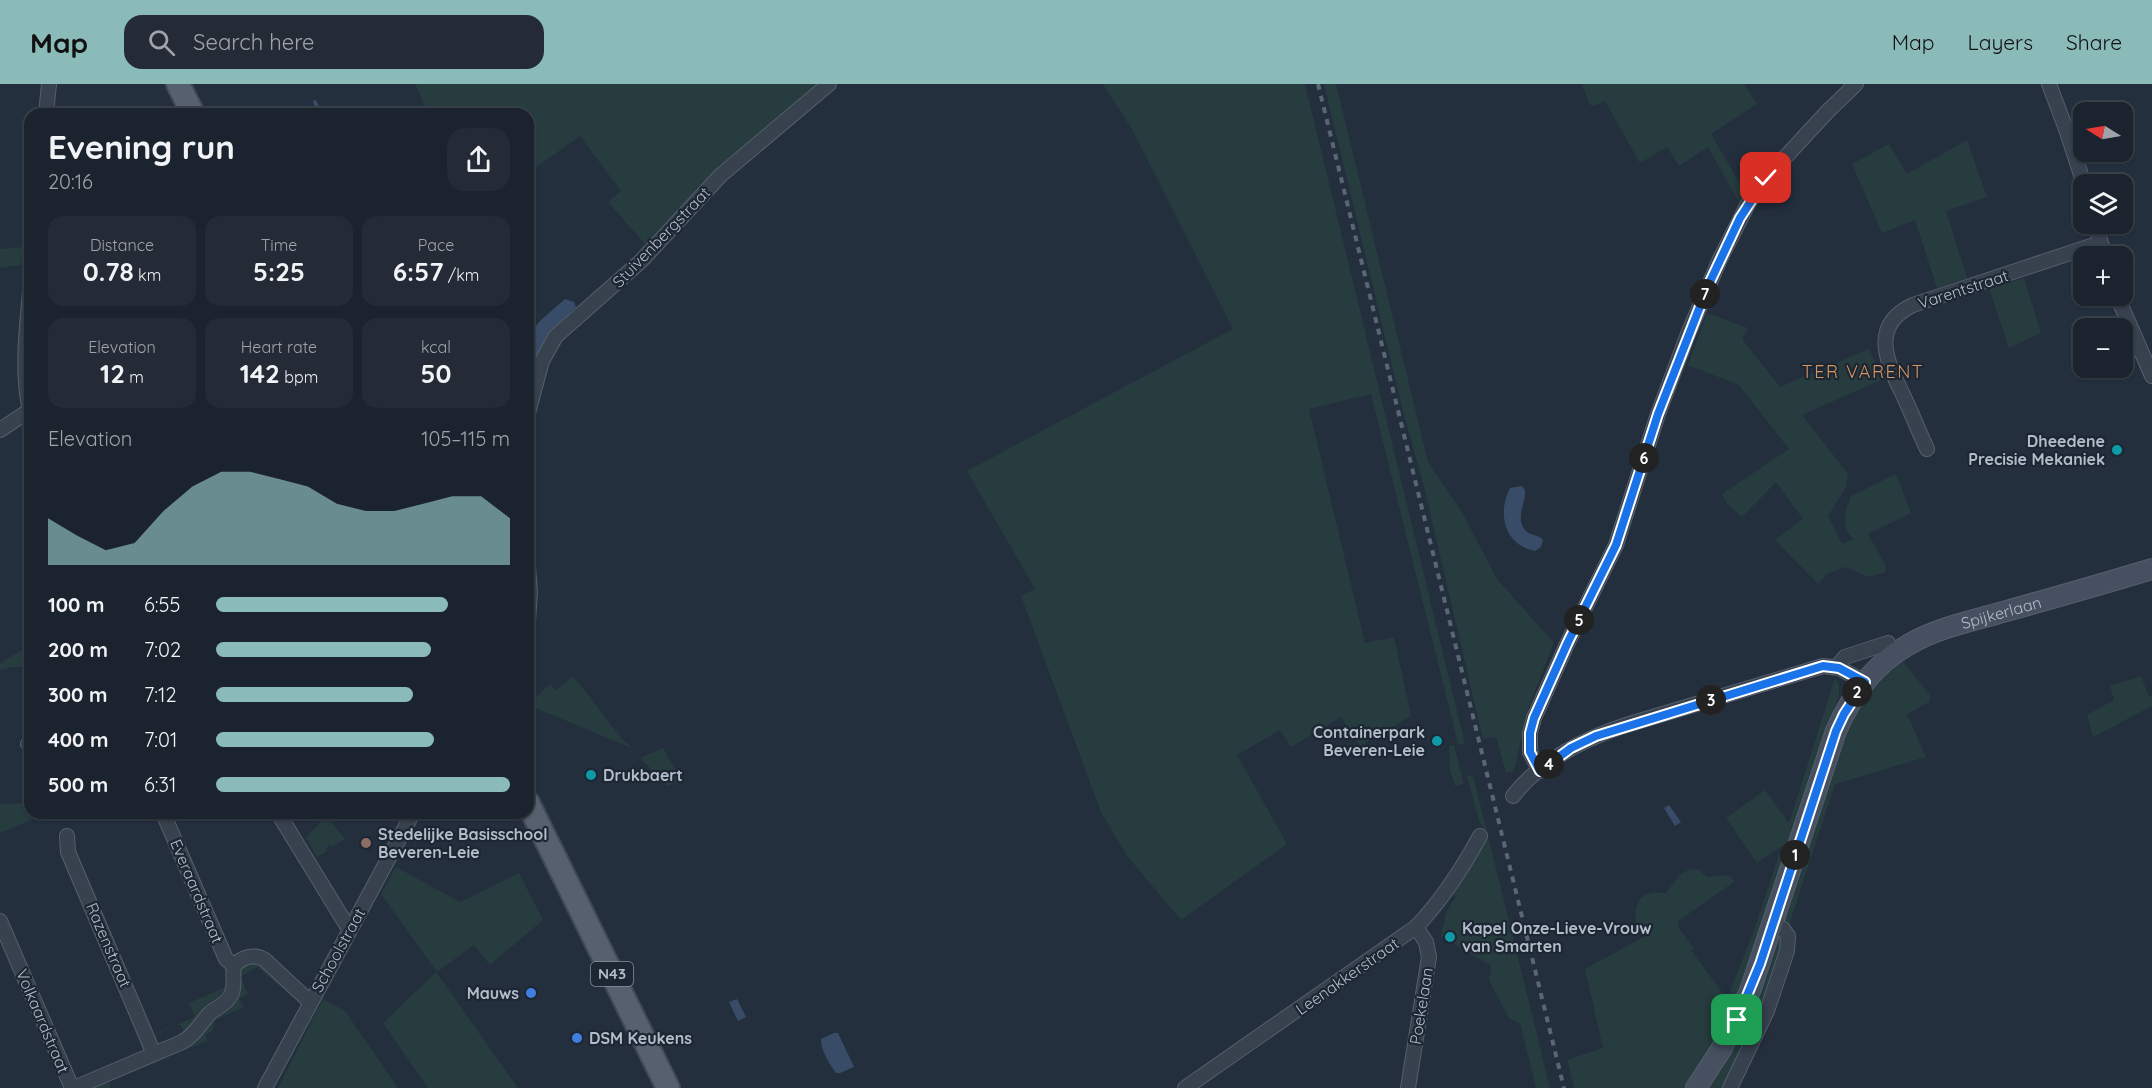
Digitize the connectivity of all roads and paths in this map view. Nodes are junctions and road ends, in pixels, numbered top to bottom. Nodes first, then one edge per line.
1 (49, 84) edge
2 (178, 84) edge
3 (829, 84) edge
4 (1857, 84) edge
5 (2049, 84) edge
6 (47, 108) edge
7 (190, 108) edge
8 (2081, 174) edge
9 (2073, 258) edge
10 (2121, 306) edge
11 (2152, 376) edge
12 (534, 391) edge
13 (24, 414) edge
14 (0, 430) edge
15 (1927, 449) dead end
16 (2152, 570) edge
17 (1888, 643) dead end
18 (1837, 668) junction
19 (1865, 682) junction
20 (1540, 771) junction
21 (1513, 796) dead end
22 (534, 815) edge
23 (167, 819) edge
24 (282, 819) edge
25 (410, 819) edge
26 (67, 836) dead end
27 (1480, 836) dead end
28 (0, 921) edge
29 (1773, 923) junction
30 (1416, 927) junction
31 (349, 929) junction
32 (234, 966) junction
33 (310, 1002) junction
34 (154, 1054) junction
35 (73, 1088) edge
36 (265, 1088) edge
37 (668, 1088) edge
38 (1185, 1088) edge
39 (1408, 1088) edge
40 (1696, 1088) edge
41 (1730, 1088) edge

1 - 6 street
2 - 7 main road
3 - 12 street, Stuivenbergstraat
4 - 20 street
5 - 8 street
9 - 15 street, Varentstraat
10 - 11 street
13 - 14 street
16 - 19 street, Spijkerlaan
17 - 18 street
18 - 19 street
18 - 20 street
19 - 29 street, Spijkerlaan
20 - 21 street
22 - 37 main road, N43
23 - 32 street, Everaardstraat
24 - 31 street
25 - 31 street, Schoolstraat
26 - 34 street, Razenstraat
27 - 30 street, Leenakkerstraat
28 - 35 street, Volkaardstraat
29 - 40 street, Spijkerlaan
29 - 41 street
30 - 38 street, Leenakkerstraat
30 - 39 street, Poekelaan
31 - 33 street, Schoolstraat
32 - 33 street
32 - 34 street
33 - 36 street, Schoolstraat
34 - 35 street

